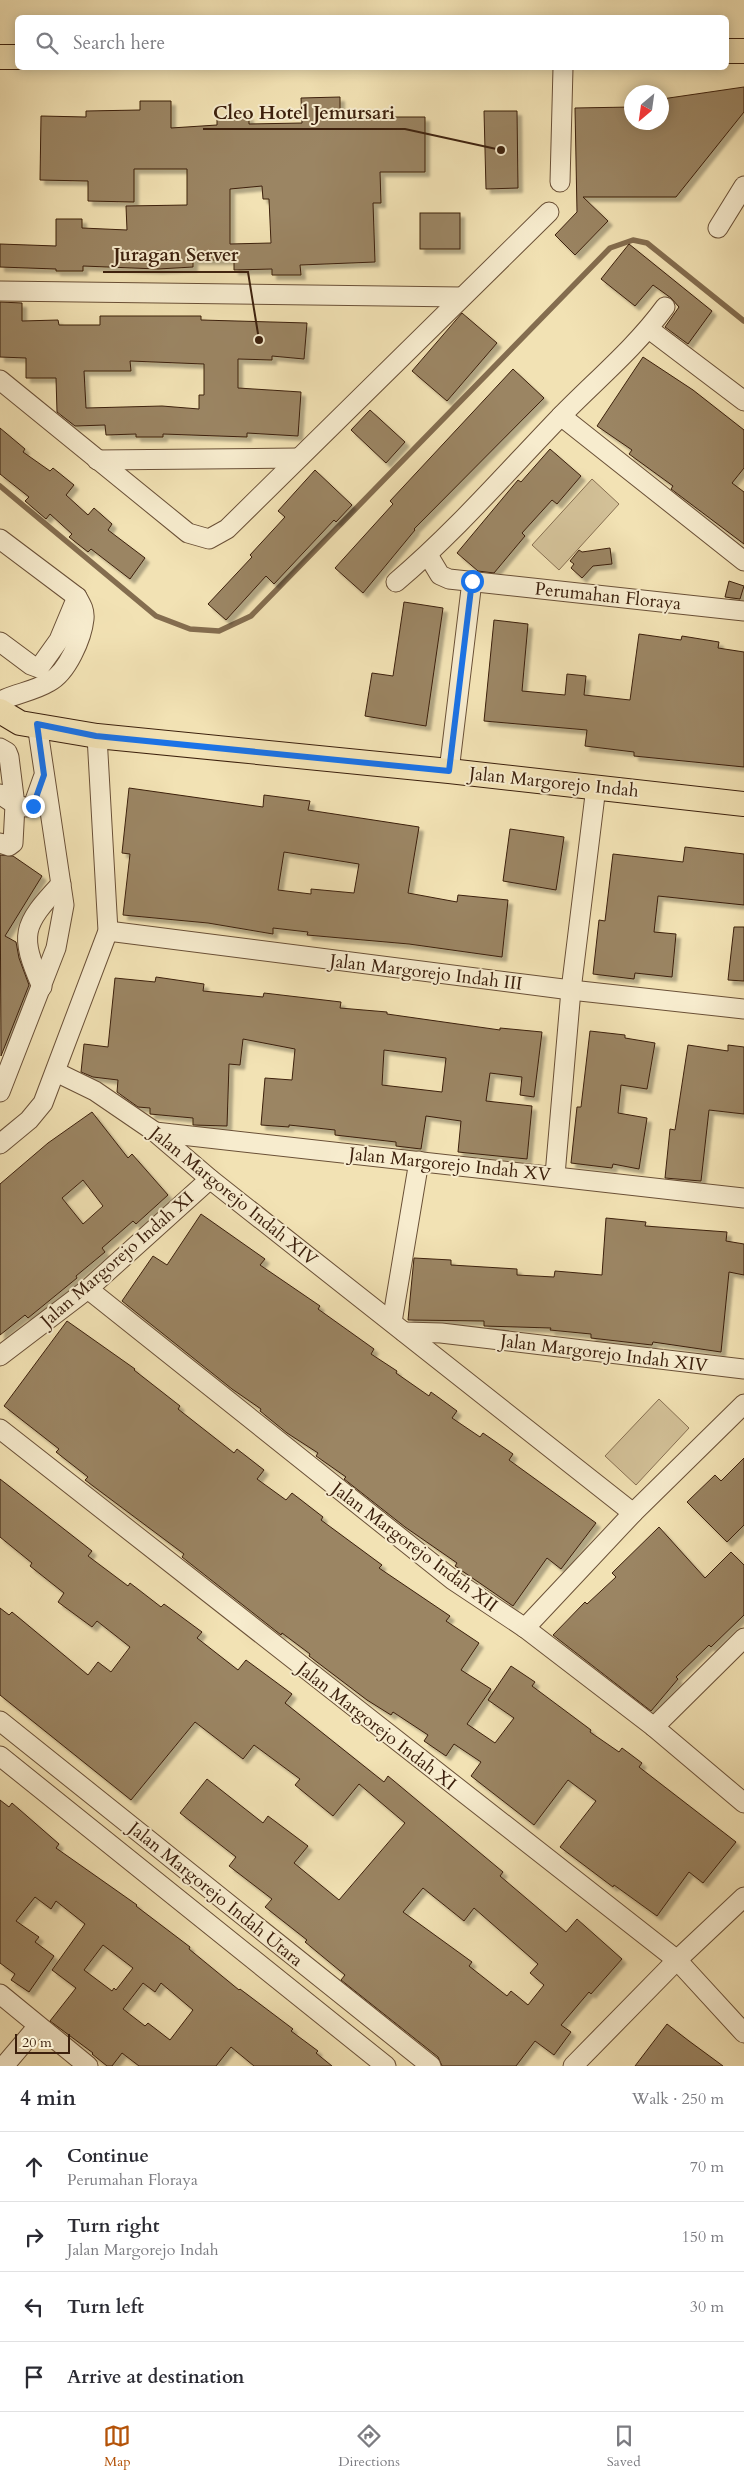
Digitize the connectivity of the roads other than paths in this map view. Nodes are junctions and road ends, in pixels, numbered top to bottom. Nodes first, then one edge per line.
1 (729, 51) edge
2 (744, 51) edge
3 (0, 57) edge
4 (15, 57) edge
5 (563, 70) edge
6 (560, 182) dead end
7 (744, 186) edge
8 (549, 212) dead end
9 (718, 228) dead end
10 (0, 291) edge
11 (461, 297) junction
12 (665, 307) dead end
13 (649, 329) junction
14 (0, 380) edge
15 (744, 402) edge
16 (561, 416) junction
17 (298, 458) junction
18 (97, 460) junction
19 (0, 539) edge
20 (428, 555) junction
21 (744, 561) edge
22 (472, 581) junction
23 (396, 582) dead end
24 (77, 597) junction
25 (744, 611) edge
26 (0, 642) edge
27 (2, 701) edge
28 (37, 724) junction
29 (96, 736) junction
30 (0, 748) edge
31 (449, 771) junction
32 (44, 775) junction
33 (596, 787) junction
34 (16, 802) edge
35 (744, 804) edge
36 (0, 843) edge
37 (61, 884) junction
38 (108, 931) junction
39 (42, 987) junction
40 (571, 990) junction
41 (744, 1009) edge
42 (56, 1072) junction
43 (0, 1092) edge
44 (156, 1132) junction
45 (0, 1144) edge
46 (419, 1160) junction
47 (555, 1176) junction
48 (210, 1179) junction
49 (744, 1198) edge
50 (88, 1289) junction
51 (398, 1327) junction
52 (0, 1356) edge
53 (744, 1369) edge
54 (744, 1404) edge
55 (0, 1429) edge
56 (634, 1513) junction
57 (525, 1628) junction
58 (744, 1638) edge
59 (0, 1721) edge
60 (654, 1727) junction
61 (0, 1756) edge
62 (744, 1803) edge
63 (744, 1896) edge
64 (677, 1960) junction
65 (0, 1994) edge
66 (38, 2026) junction
67 (744, 2033) edge
68 (4, 2066) edge
69 (88, 2066) edge
70 (386, 2066) edge
71 (431, 2066) edge
72 (573, 2066) edge

1 - 2 main road
3 - 4 main road
5 - 6 street
7 - 9 street
8 - 11 street
10 - 11 street
11 - 17 street
12 - 13 street
13 - 15 street
13 - 16 street
14 - 18 street
16 - 20 street
16 - 21 street
17 - 18 street
17 - 18 street
19 - 24 street
20 - 22 street, Perumahan Floraya
20 - 23 street
22 - 25 street, Perumahan Floraya
22 - 31 street
24 - 26 street
24 - 27 street
27 - 28 main road, Jalan Margorejo Indah
28 - 29 main road, Jalan Margorejo Indah
28 - 32 street
29 - 31 main road, Jalan Margorejo Indah
29 - 38 street
30 - 34 street
31 - 33 main road, Jalan Margorejo Indah
32 - 34 street
32 - 37 street
33 - 35 main road, Jalan Margorejo Indah
33 - 40 street
34 - 36 street
37 - 39 street
37 - 39 street
38 - 40 street, Jalan Margorejo Indah III
38 - 42 street
39 - 43 street
40 - 41 street, Jalan Margorejo Indah III
40 - 47 street
42 - 44 street, Jalan Margorejo Indah XIV
42 - 45 street
44 - 46 street, Jalan Margorejo Indah XV
44 - 48 street, Jalan Margorejo Indah XIV
46 - 47 street, Jalan Margorejo Indah XV
46 - 51 street
47 - 49 street, Jalan Margorejo Indah XV
48 - 50 street, Jalan Margorejo Indah XI
48 - 51 street, Jalan Margorejo Indah XIV
50 - 52 street, Jalan Margorejo Indah XI
50 - 57 street, Jalan Margorejo Indah XII
51 - 53 street, Jalan Margorejo Indah XIV
51 - 56 street, Jalan Margorejo Indah XIV
54 - 56 street
55 - 64 street, Jalan Margorejo Indah XI
56 - 57 street
57 - 60 street, Jalan Margorejo Indah XII
58 - 60 street
59 - 71 street, Jalan Margorejo Indah Utara
60 - 62 street, Jalan Margorejo Indah XII
61 - 70 street, Jalan Margorejo Indah Utara
63 - 64 street
64 - 67 street, Jalan Margorejo Indah XI
64 - 72 street
65 - 66 street
66 - 68 street
66 - 69 street

